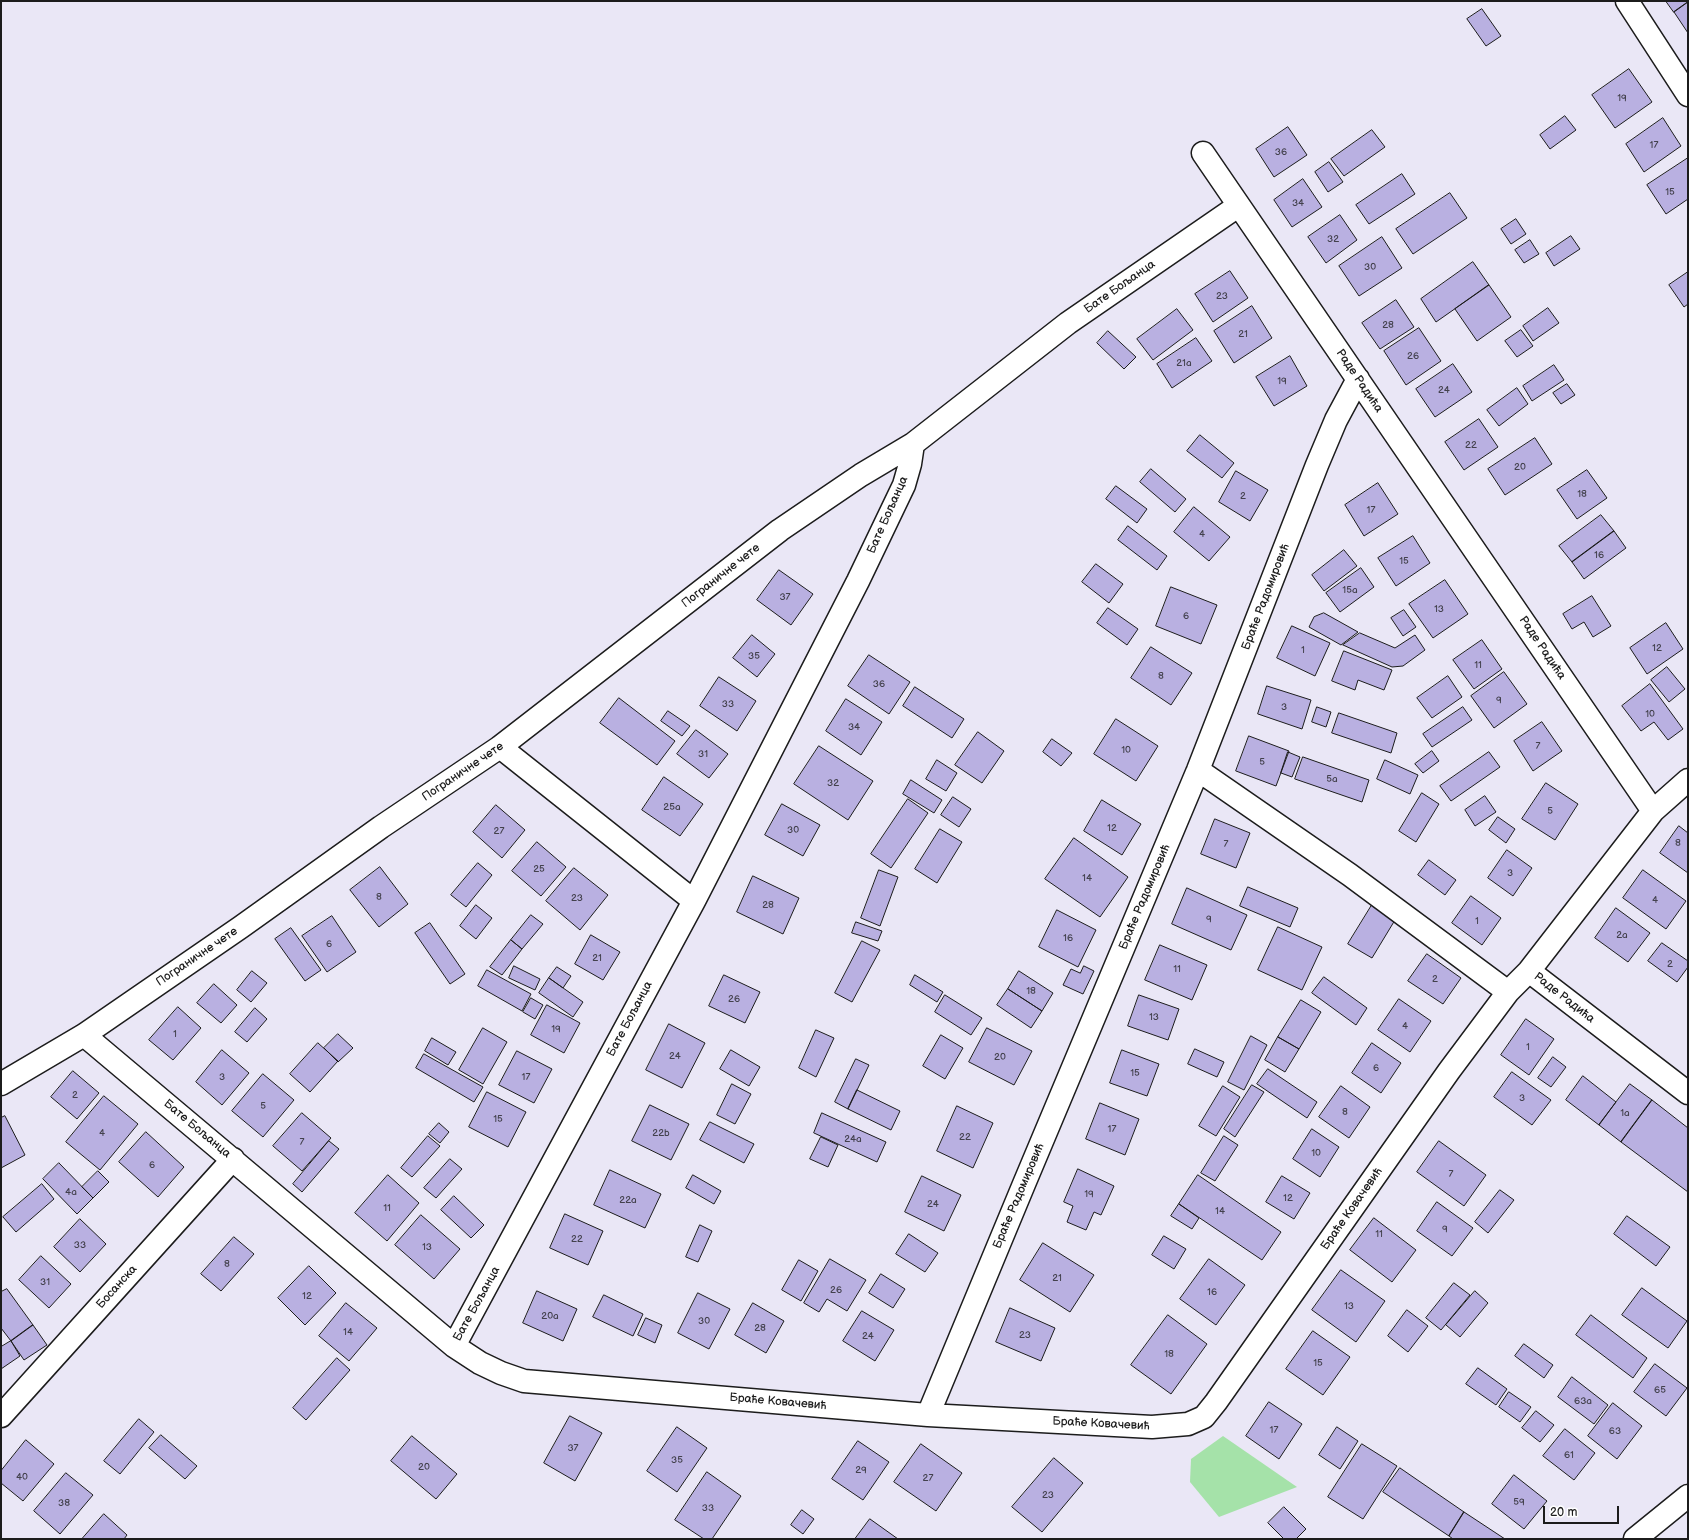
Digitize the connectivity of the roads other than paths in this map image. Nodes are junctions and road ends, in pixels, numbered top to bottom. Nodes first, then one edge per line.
1 (1626, 1) edge
2 (1688, 95) edge
3 (1203, 153) dead end
4 (1238, 206) junction
5 (1358, 379) junction
6 (913, 444) junction
7 (500, 747) junction
8 (1198, 770) junction
9 (1688, 780) edge
10 (1653, 811) junction
11 (694, 900) junction
12 (1529, 971) junction
13 (1508, 992) junction
14 (84, 1035) junction
15 (1, 1084) edge
16 (1688, 1093) edge
17 (233, 1159) junction
18 (454, 1346) junction
19 (928, 1415) junction
20 (1, 1416) edge
21 (1688, 1496) edge
22 (1635, 1539) edge

1 - 2 street
3 - 4 street, Раде Радића
4 - 5 street, Раде Радића
4 - 6 street, Бате Бољанца
5 - 8 street, Браће Радомировић
5 - 10 street, Раде Радића
6 - 7 street, Пограничне чете
6 - 11 street, Бате Бољанца
7 - 11 street
7 - 14 street, Пограничне чете
8 - 13 street
8 - 19 street, Браће Радомировић
9 - 10 street
10 - 12 street, Раде Радића
11 - 18 street, Бате Бољанца
12 - 13 street, Браће Ковачевић
12 - 16 street, Раде Радића
13 - 19 street, Браће Ковачевић
14 - 15 street, Пограничне чете
14 - 17 street, Бате Бољанца
17 - 18 street, Бате Бољанца
17 - 20 street, Босанска
18 - 19 street, Браће Ковачевић
21 - 22 street

